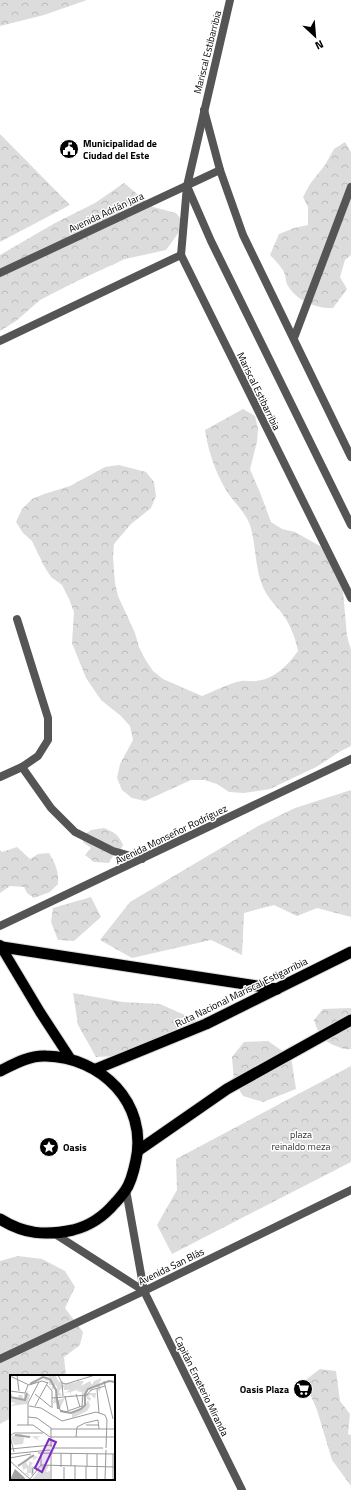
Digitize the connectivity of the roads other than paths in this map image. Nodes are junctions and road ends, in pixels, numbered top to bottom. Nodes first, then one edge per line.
1 (230, 0) edge
2 (204, 109) junction
3 (220, 170) junction
4 (187, 186) junction
5 (351, 187) edge
6 (181, 255) junction
7 (0, 273) edge
8 (294, 338) junction
9 (0, 341) edge
10 (351, 457) edge
11 (351, 525) edge
12 (351, 598) edge
13 (17, 619) dead end
14 (351, 759) edge
15 (22, 767) junction
16 (0, 777) edge
17 (142, 858) junction
18 (0, 926) edge
19 (1, 946) edge
20 (351, 952) edge
21 (277, 989) junction
22 (351, 1020) edge
23 (70, 1058) junction
24 (96, 1069) junction
25 (0, 1071) edge
26 (139, 1150) junction
27 (126, 1190) junction
28 (351, 1190) edge
29 (0, 1219) edge
30 (55, 1234) junction
31 (144, 1291) junction
32 (0, 1359) edge
33 (242, 1490) edge

1 - 2 street, Mariscal Estibarribia
2 - 3 street, Mariscal Estibarribia
2 - 4 street, Mariscal Estibarribia
3 - 4 street, Avenida Adrián Jara
3 - 8 street, Mariscal Estibarribia
4 - 6 street, Mariscal Estibarribia
4 - 7 street, Avenida Adrián Jara
4 - 11 street
5 - 8 street
6 - 9 street
6 - 12 street, Mariscal Estibarribia
8 - 10 street, Mariscal Estibarribia
13 - 15 street
14 - 17 street, Avenida Monseñor Rodríguez
15 - 16 street
15 - 17 street
17 - 18 street, Avenida Monseñor Rodríguez
19 - 21 highway
19 - 23 main road
20 - 21 highway, Ruta Nacional Mariscal Estigarribia
21 - 24 highway, Ruta Nacional Mariscal Estigarribia
22 - 26 highway
23 - 24 highway
23 - 25 highway
24 - 26 highway
26 - 27 highway
27 - 30 highway
27 - 31 street, Capitán Emeterio Miranda
28 - 31 street, Avenida San Blás
29 - 30 highway
30 - 31 street
31 - 32 street, Avenida San Blás
31 - 33 street, Capitán Emeterio Miranda

